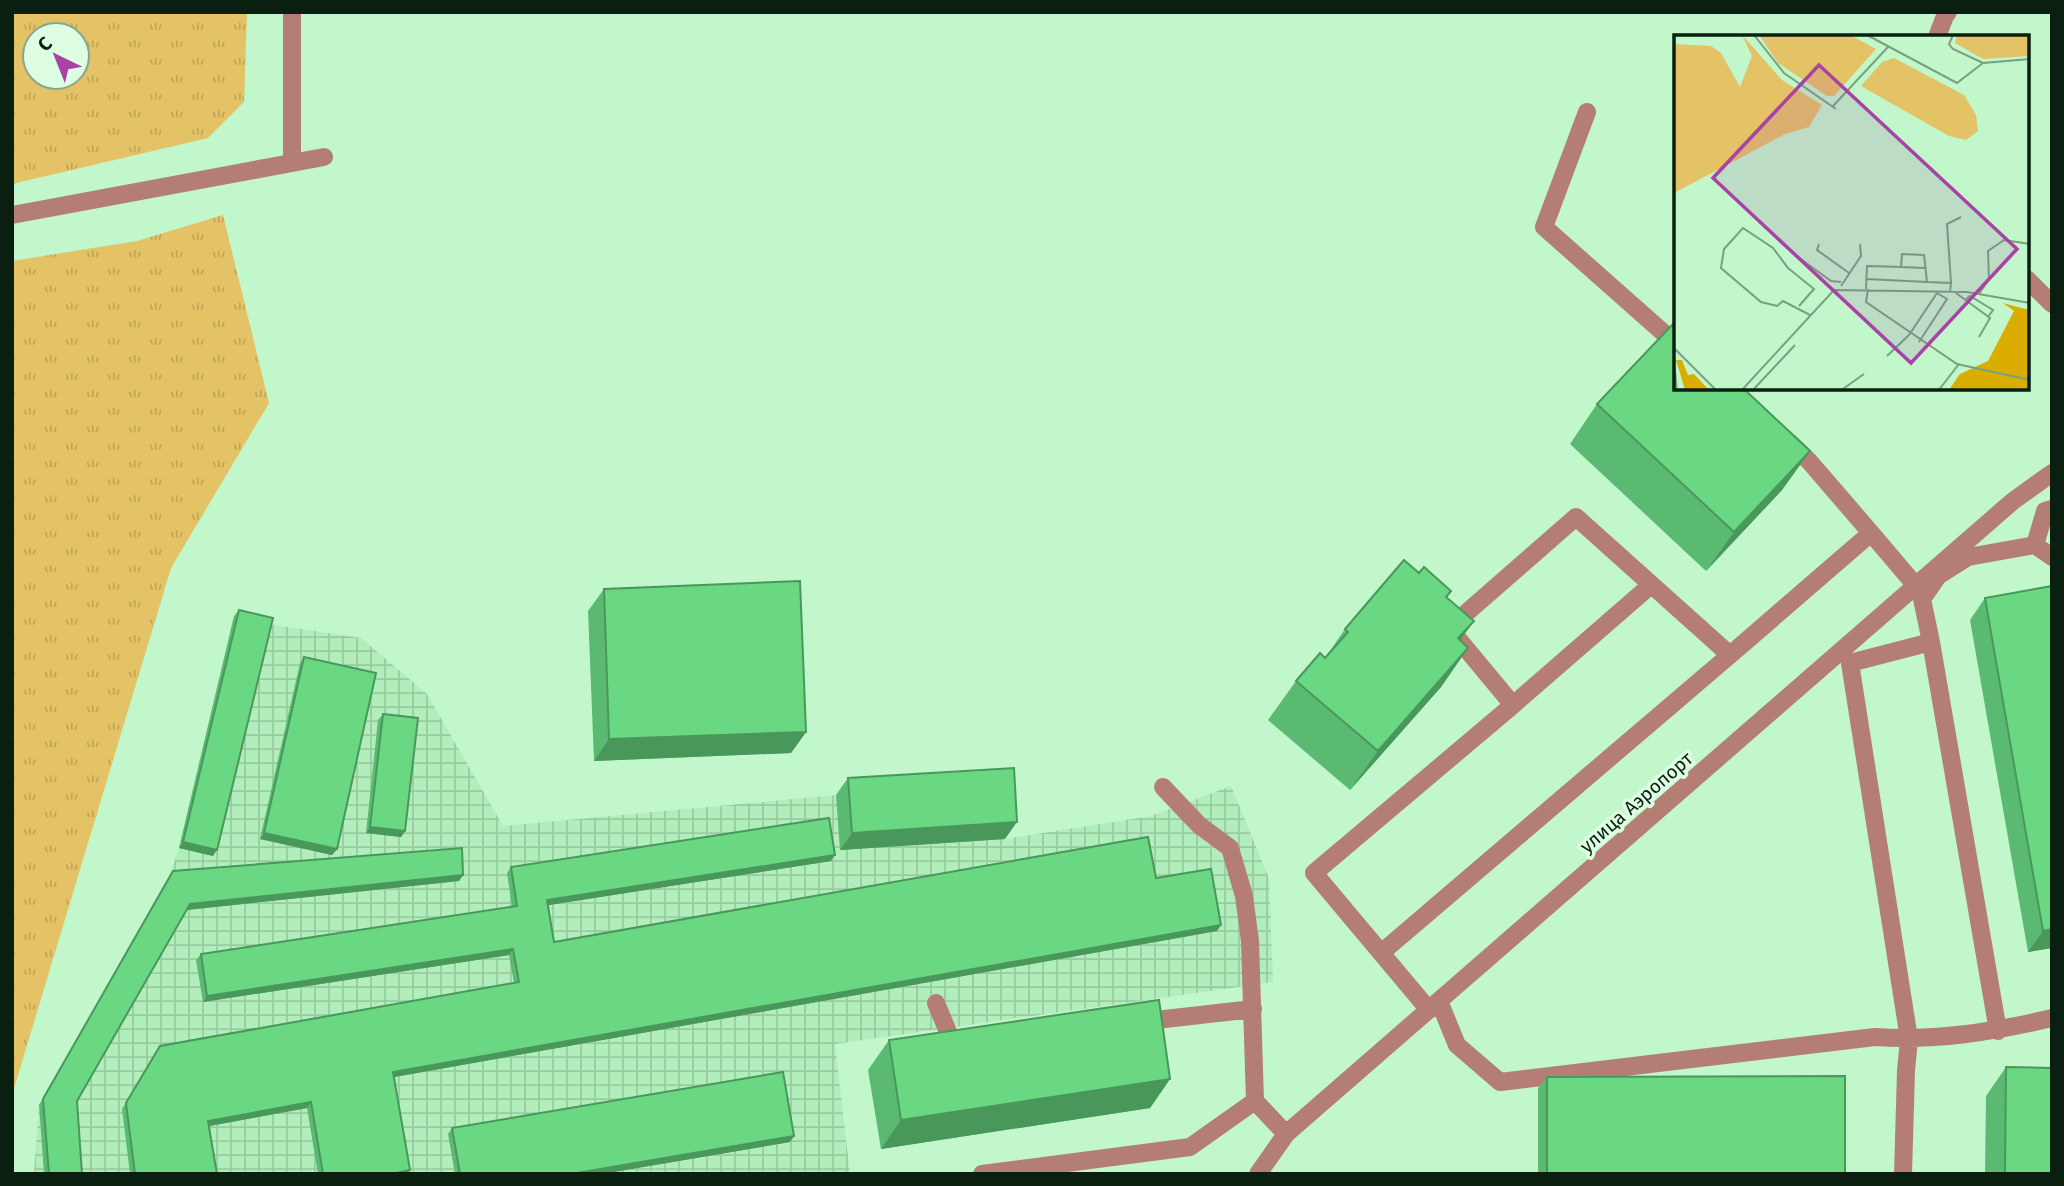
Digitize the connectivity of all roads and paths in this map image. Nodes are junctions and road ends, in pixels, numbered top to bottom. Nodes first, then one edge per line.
1 (292, 12) edge
2 (1948, 12) edge
3 (1938, 35) edge
4 (1587, 112) dead end
5 (324, 157) dead end
6 (292, 162) junction
7 (12, 215) edge
8 (2029, 281) edge
9 (2052, 304) edge
10 (1674, 342) edge
11 (1779, 434) edge
12 (2052, 472) edge
13 (2052, 509) edge
14 (1871, 533) junction
15 (2035, 545) junction
16 (2052, 557) edge
17 (1651, 585) junction
18 (1916, 586) junction
19 (1931, 642) junction
20 (1730, 655) junction
21 (1513, 705) junction
22 (1163, 788) dead end
23 (1381, 953) junction
24 (936, 1003) dead end
25 (1434, 1005) junction
26 (1253, 1009) junction
27 (2052, 1018) edge
28 (1116, 1025) edge
29 (1998, 1031) junction
30 (1909, 1039) junction
31 (980, 1041) edge
32 (1255, 1101) junction
33 (1286, 1134) junction
34 (982, 1174) edge
35 (1258, 1174) edge
36 (1903, 1174) edge

1 - 6 street
2 - 3 street
4 - 10 street
5 - 6 street
6 - 7 street
8 - 9 street
11 - 14 street
12 - 18 street, улица Аэропорт
13 - 15 street
14 - 18 street
14 - 20 street
15 - 16 street
15 - 19 street
17 - 20 street
17 - 21 street
17 - 21 street
18 - 25 street, улица Аэропорт
19 - 29 street
19 - 30 street
20 - 23 street
21 - 23 street
22 - 26 street
23 - 25 street
24 - 31 street
25 - 30 street
25 - 33 street, улица Аэропорт
26 - 28 street
26 - 32 street
27 - 29 street
29 - 30 street
30 - 36 street
32 - 33 street
32 - 34 street
33 - 35 street, улица Аэропорт

